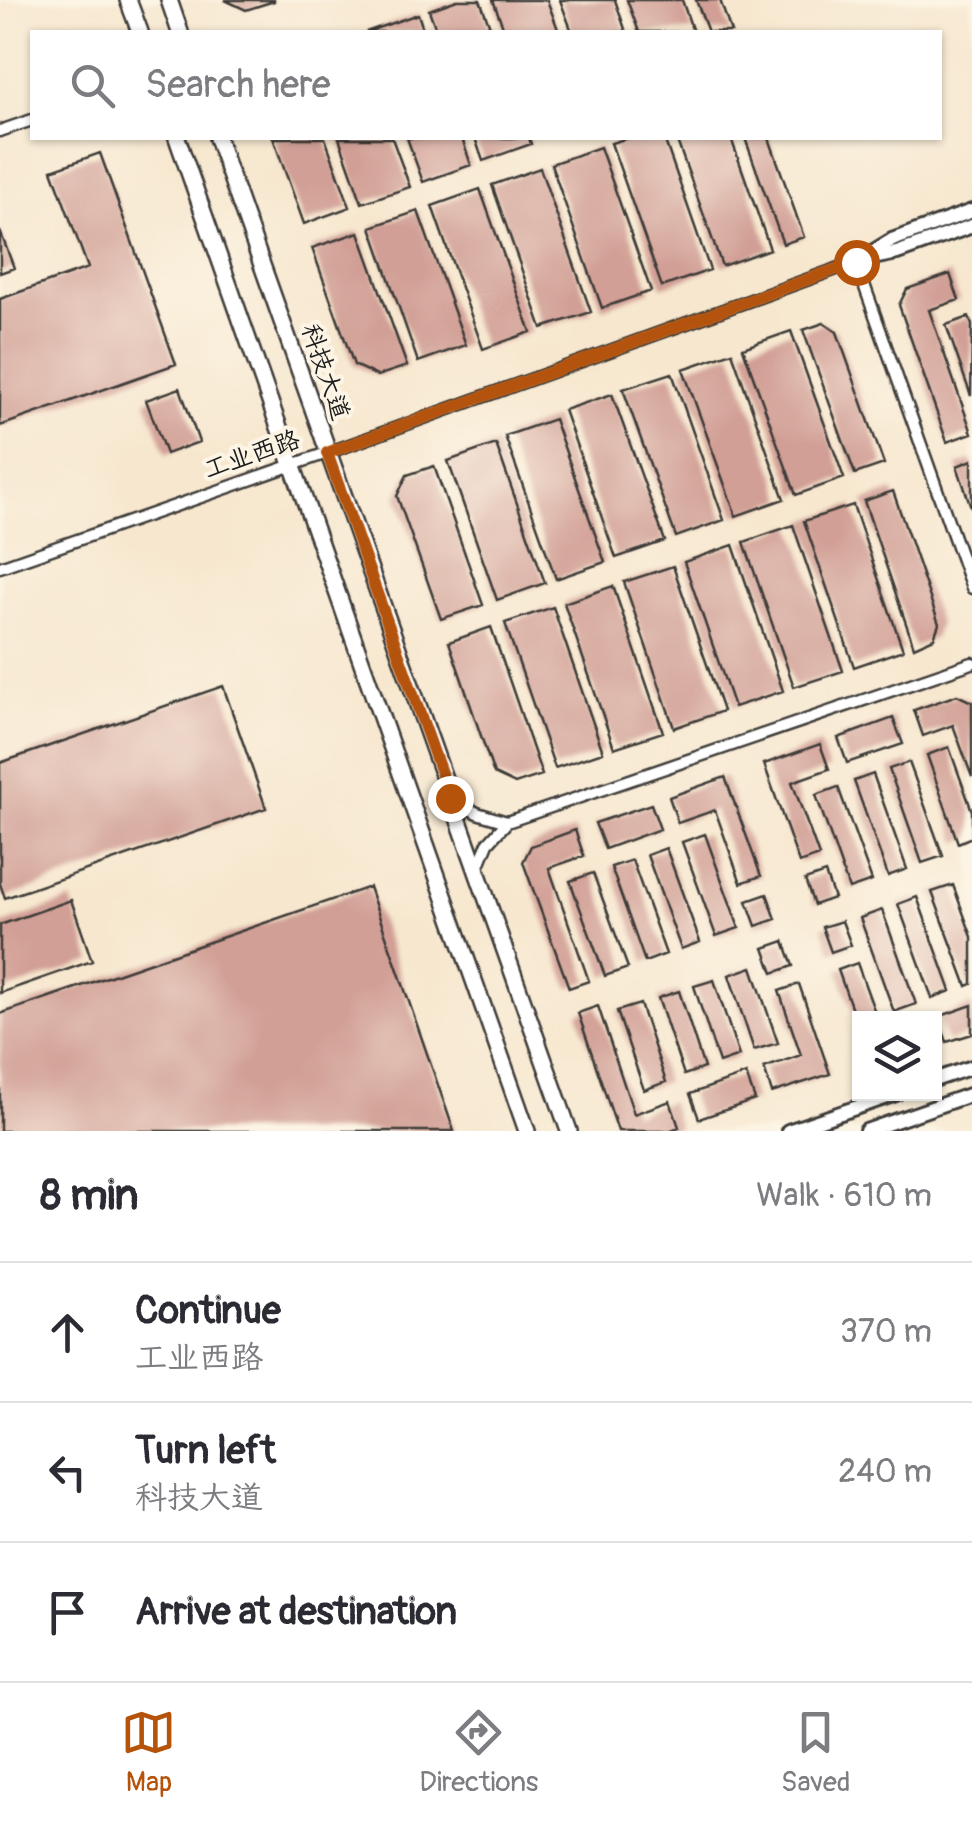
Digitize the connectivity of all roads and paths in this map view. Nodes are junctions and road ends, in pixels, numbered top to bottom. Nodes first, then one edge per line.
1 (128, 0) edge
2 (169, 0) edge
3 (139, 30) edge
4 (179, 30) edge
5 (30, 121) edge
6 (0, 131) edge
7 (177, 140) edge
8 (217, 140) edge
9 (972, 210) edge
10 (972, 226) edge
11 (856, 262) junction
12 (327, 453) junction
13 (290, 466) junction
14 (0, 567) edge
15 (972, 588) edge
16 (972, 662) edge
17 (450, 798) junction
18 (506, 822) junction
19 (476, 870) junction
20 (972, 1067) edge
21 (942, 1077) edge
22 (972, 1094) edge
23 (876, 1101) edge
24 (568, 1126) edge
25 (527, 1131) edge
26 (788, 1131) edge
27 (866, 1131) edge

1 - 3 main road
2 - 4 main road
5 - 6 street
7 - 13 main road
8 - 12 main road, 科技大道
9 - 11 street, 工业西路
10 - 11 street, 工业西路
11 - 12 street, 工业西路
11 - 15 street
12 - 13 street, 工业西路
12 - 17 main road, 科技大道
13 - 14 street, 工业西路
13 - 25 main road
16 - 18 street
17 - 18 street
17 - 19 main road, 科技大道
18 - 19 street
19 - 24 main road, 科技大道
20 - 21 street
22 - 27 street
23 - 26 street

